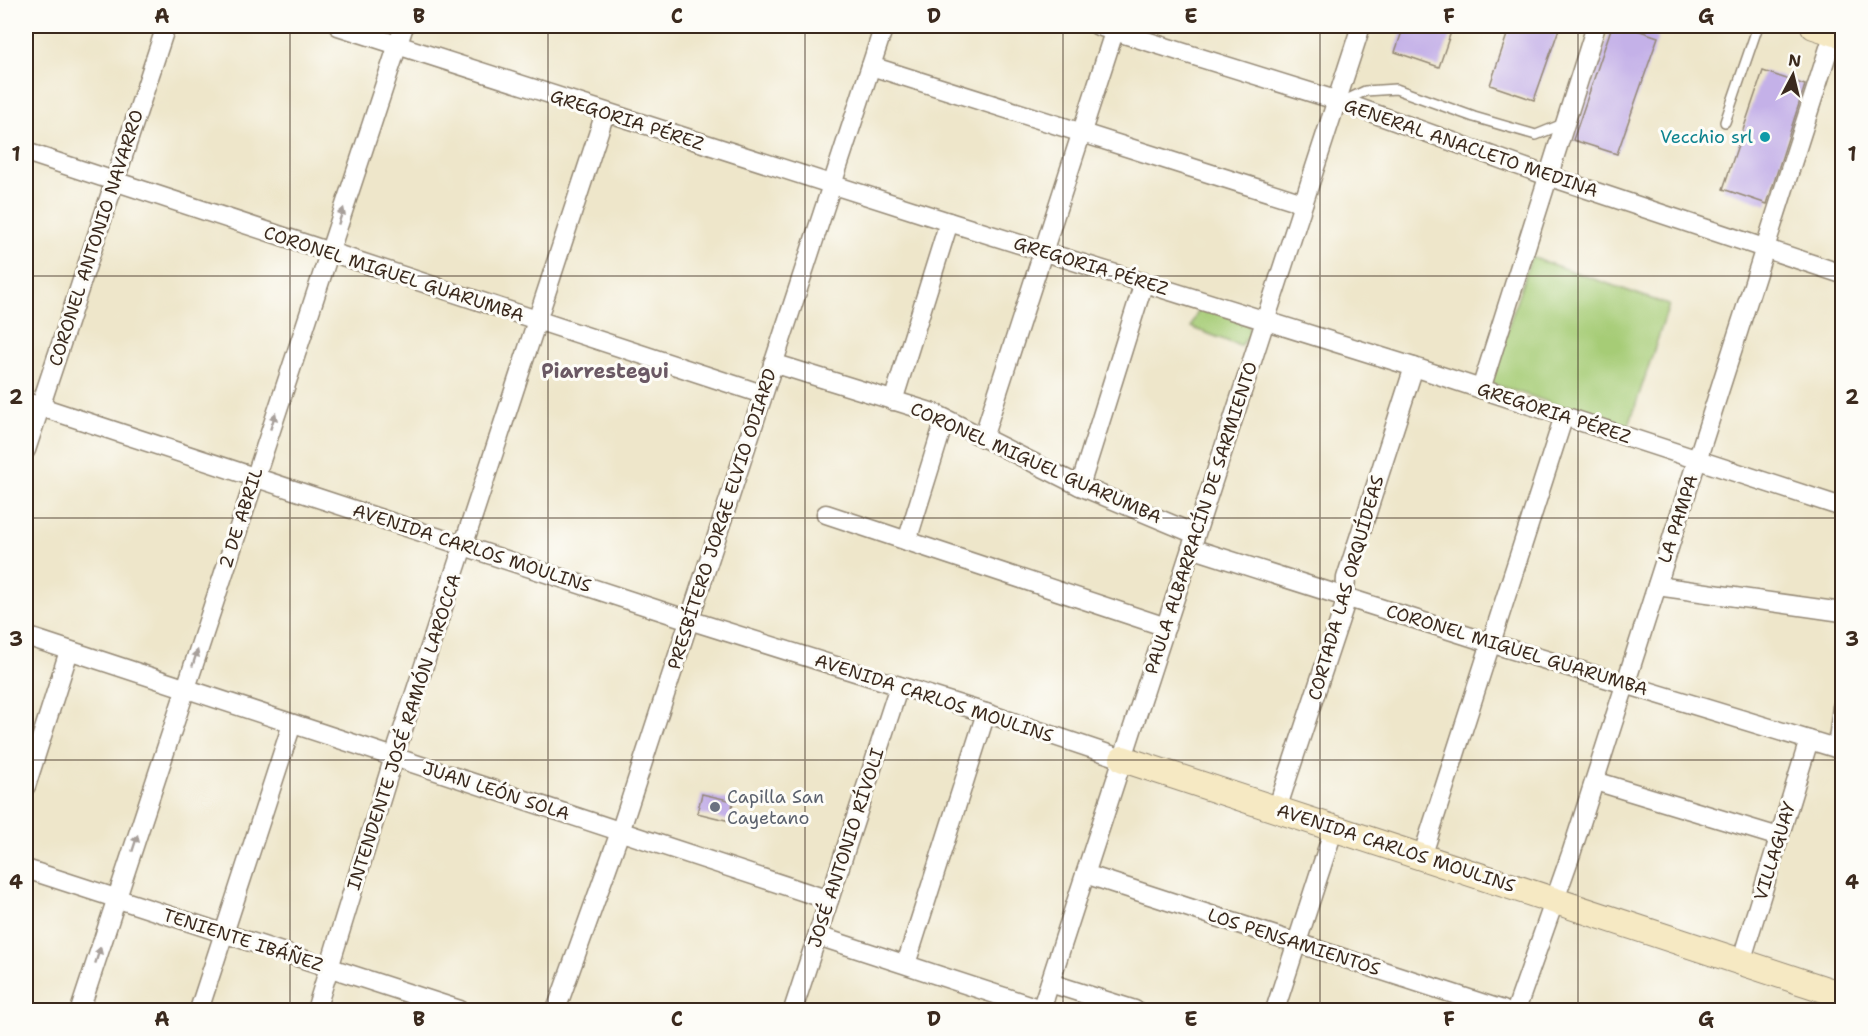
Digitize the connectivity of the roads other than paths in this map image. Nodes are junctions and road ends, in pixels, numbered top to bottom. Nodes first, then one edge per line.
1 (166, 26) edge
2 (338, 26) edge
3 (404, 26) edge
4 (884, 26) edge
5 (1361, 26) edge
6 (1596, 26) edge
7 (1758, 26) edge
8 (1110, 27) edge
9 (1832, 30) edge
10 (398, 45) junction
11 (871, 66) junction
12 (1339, 102) junction
13 (605, 113) junction
14 (1725, 122) dead end
15 (1564, 123) junction
16 (1081, 132) junction
17 (26, 152) edge
18 (1548, 176) junction
19 (114, 181) junction
20 (832, 185) junction
21 (1303, 202) junction
22 (949, 222) junction
23 (1765, 249) junction
24 (1044, 251) junction
25 (328, 253) junction
26 (1842, 273) edge
27 (1144, 282) junction
28 (1265, 320) junction
29 (536, 321) junction
30 (773, 363) junction
31 (1414, 368) junction
32 (1481, 389) junction
33 (762, 394) junction
34 (893, 400) junction
35 (33, 404) edge
36 (1564, 416) junction
37 (945, 419) junction
38 (983, 438) junction
39 (26, 450) edge
40 (1697, 460) junction
41 (255, 477) junction
42 (1080, 486) junction
43 (1842, 507) edge
44 (826, 514) dead end
45 (907, 541) junction
46 (1193, 541) junction
47 (464, 544) junction
48 (1657, 586) junction
49 (1344, 597) junction
50 (1842, 612) edge
51 (689, 620) junction
52 (1166, 627) junction
53 (26, 636) edge
54 (1490, 643) junction
55 (69, 651) junction
56 (1626, 683) junction
57 (899, 686) junction
58 (185, 689) junction
59 (1842, 707) edge
60 (986, 713) junction
61 (292, 724) junction
62 (1809, 740) junction
63 (1840, 750) edge
64 (394, 757) junction
65 (1122, 759) junction
66 (1595, 781) junction
67 (26, 786) edge
68 (1277, 809) junction
69 (1334, 828) junction
70 (620, 832) junction
71 (1779, 837) junction
72 (1422, 857) junction
73 (26, 869) edge
74 (1085, 874) junction
75 (116, 899) junction
76 (829, 900) junction
77 (1554, 901) junction
78 (224, 934) junction
79 (818, 936) junction
80 (1297, 943) junction
81 (1741, 962) junction
82 (906, 964) junction
83 (329, 968) junction
84 (1050, 983) junction
85 (1842, 995) edge
86 (438, 1007) edge
87 (1041, 1010) edge
88 (80, 1011) edge
89 (199, 1011) edge
90 (316, 1011) edge
91 (460, 1011) edge
92 (556, 1011) edge
93 (793, 1011) edge
94 (1135, 1011) edge
95 (1275, 1011) edge
96 (1503, 1011) edge
97 (1516, 1011) edge

1 - 19 street, CORONEL ANTONIO NAVARRO
2 - 10 street, GREGORIA PÉREZ
3 - 10 street, 2 DE ABRIL
4 - 11 street, PRESBÍTERO JORGE ELVIO ODIARD
5 - 12 street, PAULA ALBARRACÍN DE SARMIENTO
6 - 15 street
7 - 14 lane
8 - 12 street, GENERAL ANACLETO MEDINA
8 - 16 street
9 - 23 street, LA PAMPA
10 - 13 street, GREGORIA PÉREZ
25 -> 10 street, 2 DE ABRIL
11 - 16 street
11 - 20 street, PRESBÍTERO JORGE ELVIO ODIARD
12 - 15 lane
12 - 18 street, GENERAL ANACLETO MEDINA
12 - 21 street, PAULA ALBARRACÍN DE SARMIENTO
13 - 20 street, GREGORIA PÉREZ
13 - 29 street, INTENDENTE JOSÉ RAMÓN LAROCCA
15 - 18 street
16 - 21 street
16 - 24 street
17 - 19 street, CORONEL MIGUEL GUARUMBA
18 - 23 street, GENERAL ANACLETO MEDINA
18 - 32 street
19 - 25 street, CORONEL MIGUEL GUARUMBA
19 - 35 street, CORONEL ANTONIO NAVARRO
20 - 22 street, GREGORIA PÉREZ
20 - 30 street, PRESBÍTERO JORGE ELVIO ODIARD
21 - 28 street, PAULA ALBARRACÍN DE SARMIENTO
22 - 24 street, GREGORIA PÉREZ
22 - 34 street
23 - 26 street, GENERAL ANACLETO MEDINA
23 - 40 street, LA PAMPA
24 - 27 street, GREGORIA PÉREZ
24 - 38 street
25 - 29 street, CORONEL MIGUEL GUARUMBA
41 -> 25 street, 2 DE ABRIL
27 - 28 street, GREGORIA PÉREZ
27 - 42 street
28 - 31 street, GREGORIA PÉREZ
28 - 46 street, PAULA ALBARRACÍN DE SARMIENTO
29 - 33 street, CORONEL MIGUEL GUARUMBA
29 - 47 street, INTENDENTE JOSÉ RAMÓN LAROCCA
30 - 33 street, PRESBÍTERO JORGE ELVIO ODIARD
30 - 34 street, CORONEL MIGUEL GUARUMBA
31 - 32 street, GREGORIA PÉREZ
31 - 49 street, CORTADA LAS ORQUÍDEAS
32 - 36 street, GREGORIA PÉREZ
33 - 51 street, PRESBÍTERO JORGE ELVIO ODIARD
34 - 37 street, CORONEL MIGUEL GUARUMBA
35 - 39 street, CORONEL ANTONIO NAVARRO
35 - 41 street, AVENIDA CARLOS MOULINS
36 - 40 street, GREGORIA PÉREZ
36 - 54 street
37 - 38 street, CORONEL MIGUEL GUARUMBA
37 - 45 street
38 - 42 street, CORONEL MIGUEL GUARUMBA
40 - 43 street, GREGORIA PÉREZ
40 - 48 street, LA PAMPA
41 - 47 street, AVENIDA CARLOS MOULINS
58 -> 41 street, 2 DE ABRIL
42 - 46 street, CORONEL MIGUEL GUARUMBA
44 - 45 street
45 - 52 street
46 - 49 street, CORONEL MIGUEL GUARUMBA
46 - 52 street, PAULA ALBARRACÍN DE SARMIENTO
47 - 51 street, AVENIDA CARLOS MOULINS
47 - 64 street, INTENDENTE JOSÉ RAMÓN LAROCCA
48 - 50 street
48 - 56 street, LA PAMPA
49 - 54 street, CORONEL MIGUEL GUARUMBA
49 - 68 street, CORTADA LAS ORQUÍDEAS
51 - 57 street, AVENIDA CARLOS MOULINS
51 - 70 street, PRESBÍTERO JORGE ELVIO ODIARD
52 - 65 street, PAULA ALBARRACÍN DE SARMIENTO
53 - 55 street, JUAN LEÓN SOLA
54 - 56 street, CORONEL MIGUEL GUARUMBA
54 - 72 street
55 - 58 street, JUAN LEÓN SOLA
55 - 67 street
56 - 62 street, CORONEL MIGUEL GUARUMBA
56 - 66 street, LA PAMPA
57 - 60 street, AVENIDA CARLOS MOULINS
57 - 76 street, JOSÉ ANTONIO RÍVOLI
58 - 61 street, JUAN LEÓN SOLA
75 -> 58 street, 2 DE ABRIL
59 - 63 street
60 - 65 street, AVENIDA CARLOS MOULINS
60 - 82 street
61 - 64 street, JUAN LEÓN SOLA
61 - 78 street
62 - 63 street, CORONEL MIGUEL GUARUMBA
62 - 71 street, VILLAGUAY
64 - 70 street, JUAN LEÓN SOLA
64 - 83 street, INTENDENTE JOSÉ RAMÓN LAROCCA
65 - 68 street, AVENIDA CARLOS MOULINS
65 - 74 street, PAULA ALBARRACÍN DE SARMIENTO
66 - 71 street
66 - 77 street, LA PAMPA
68 - 69 street, AVENIDA CARLOS MOULINS
69 - 72 street, AVENIDA CARLOS MOULINS
69 - 80 street
70 - 76 street, JUAN LEÓN SOLA
70 - 92 street, PRESBÍTERO JORGE ELVIO ODIARD
71 - 81 street, VILLAGUAY
72 - 77 street, AVENIDA CARLOS MOULINS
73 - 75 street, TENIENTE IBÁÑEZ
74 - 80 street, LOS PENSAMIENTOS
74 - 84 street, PAULA ALBARRACÍN DE SARMIENTO
75 - 78 street, TENIENTE IBÁÑEZ
88 -> 75 street, 2 DE ABRIL
76 - 79 street, JOSÉ ANTONIO RÍVOLI
77 - 81 street, AVENIDA CARLOS MOULINS
77 - 97 street, LA PAMPA
78 - 83 street, TENIENTE IBÁÑEZ
78 - 89 street
79 - 82 street
79 - 93 street, JOSÉ ANTONIO RÍVOLI
80 - 95 street
80 - 96 street, LOS PENSAMIENTOS
81 - 85 street, AVENIDA CARLOS MOULINS
82 - 87 street
83 - 86 street, TENIENTE IBÁÑEZ
83 - 90 street, INTENDENTE JOSÉ RAMÓN LAROCCA
84 - 87 street, PAULA ALBARRACÍN DE SARMIENTO
84 - 94 street
86 - 91 street, TENIENTE IBÁÑEZ

